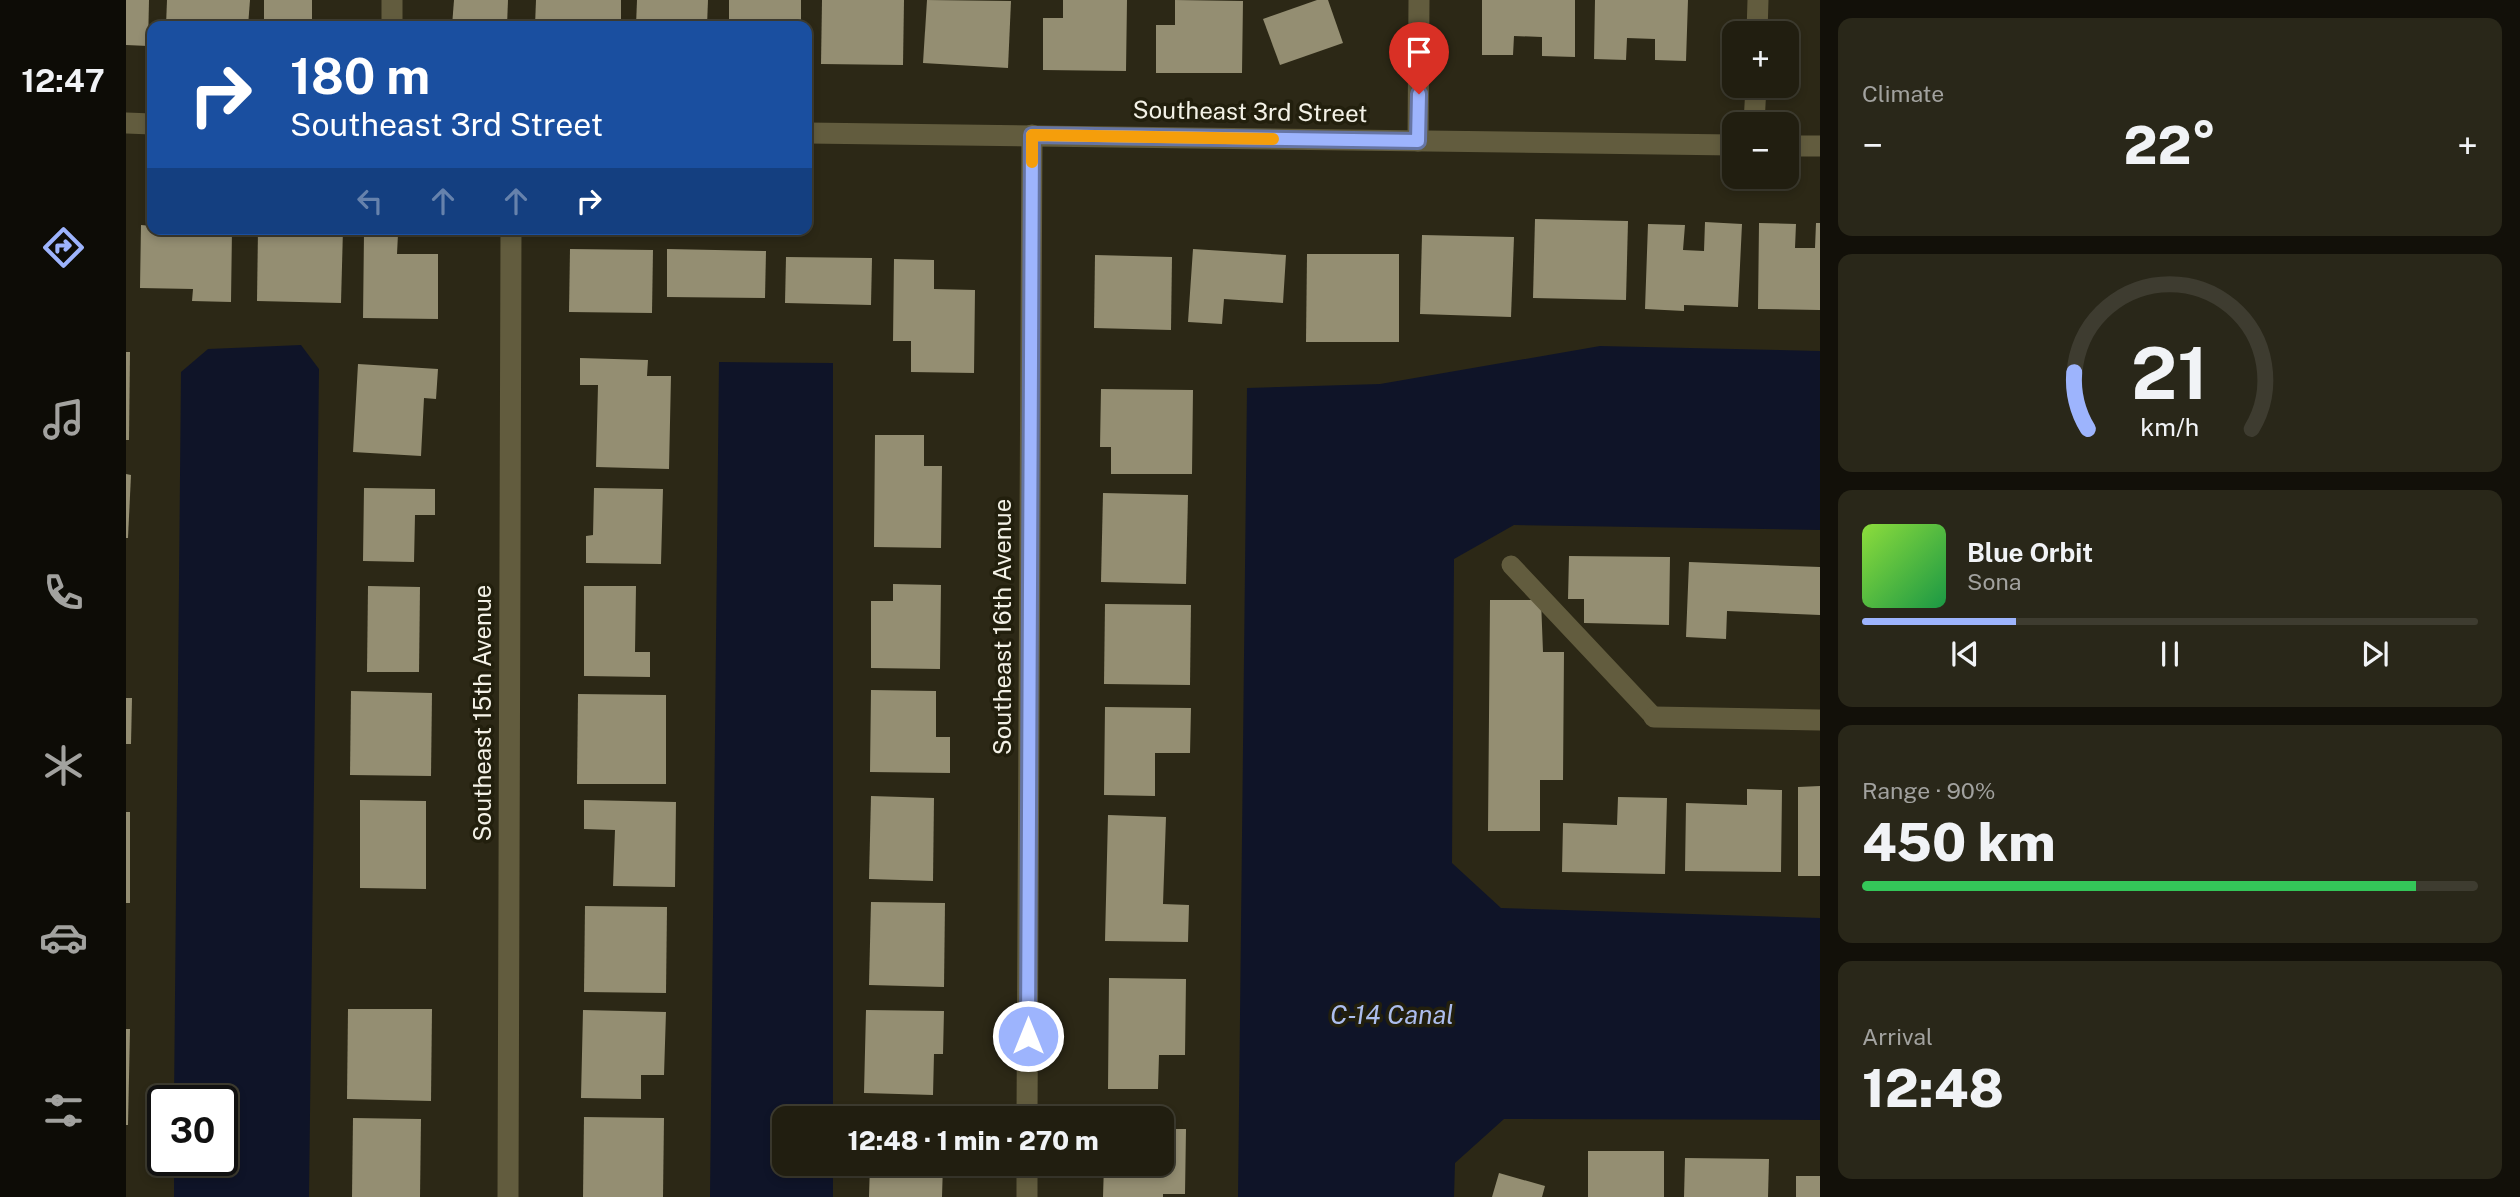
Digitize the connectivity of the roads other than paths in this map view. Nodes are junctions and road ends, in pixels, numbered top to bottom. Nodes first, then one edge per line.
1 (392, 0) edge
2 (1419, 0) edge
3 (1759, 0) edge
4 (392, 21) edge
5 (1758, 21) edge
6 (126, 123) edge
7 (147, 124) edge
8 (812, 133) edge
9 (1032, 135) junction
10 (1418, 141) junction
11 (1722, 145) edge
12 (1799, 146) edge
13 (1820, 146) edge
14 (511, 235) edge
15 (1511, 565) dead end
16 (1654, 717) joint
17 (1820, 720) edge
18 (1027, 1106) edge
19 (1027, 1176) edge
20 (508, 1197) edge
21 (1027, 1197) edge

1 - 4 street
2 - 10 street
3 - 5 street
6 - 7 street
8 - 9 street, Southeast 3rd Street
9 - 10 street, Southeast 3rd Street
9 - 18 street, Southeast 16th Avenue
10 - 11 street, Southeast 3rd Street
12 - 13 street
14 - 20 street, Southeast 15th Avenue
15 - 16 lane
16 - 17 street
19 - 21 street

